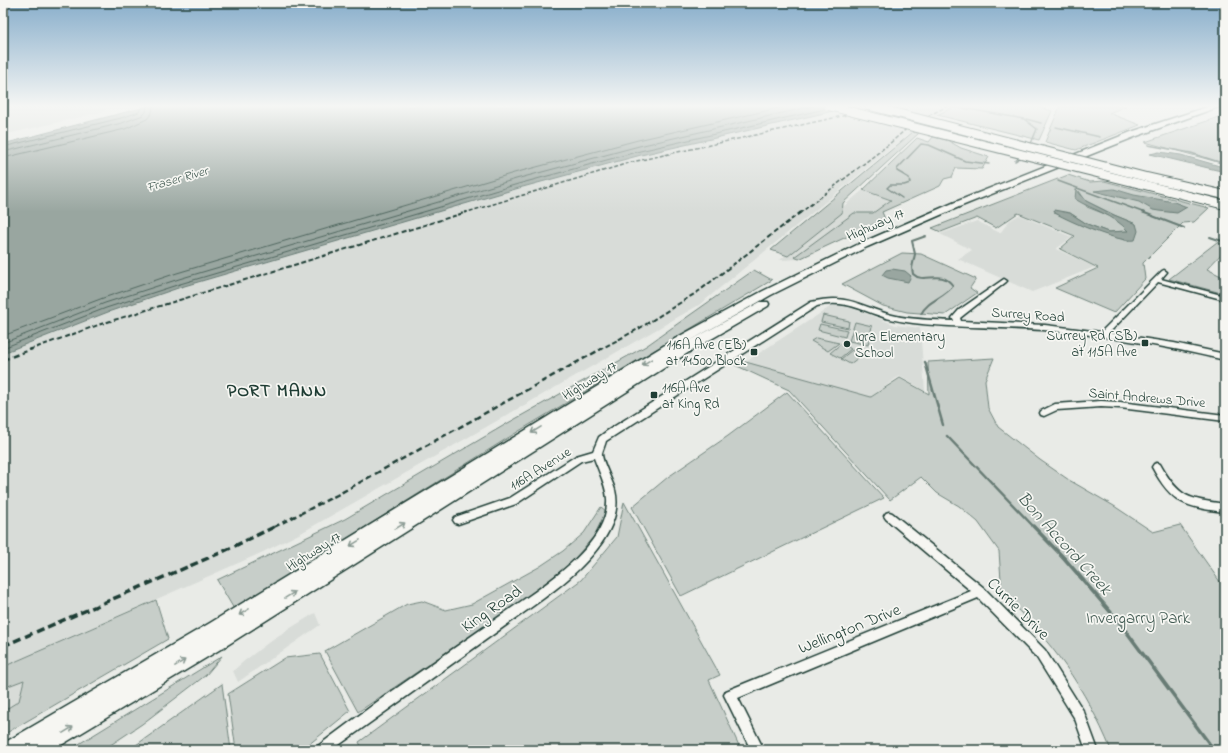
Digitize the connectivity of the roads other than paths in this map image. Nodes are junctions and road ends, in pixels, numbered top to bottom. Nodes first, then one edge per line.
1 (970, 141) edge
2 (983, 141) edge
3 (1007, 141) edge
4 (1022, 141) edge
5 (1116, 141) edge
6 (1130, 141) edge
7 (1225, 191) edge
8 (1225, 195) edge
9 (1225, 200) edge
10 (1225, 205) edge
11 (1164, 272) dead end
12 (1158, 280) junction
13 (1004, 281) dead end
14 (1225, 298) edge
15 (958, 323) junction
16 (1103, 334) junction
17 (1225, 357) edge
18 (1044, 413) dead end
19 (1225, 418) edge
20 (596, 454) junction
21 (1157, 467) dead end
22 (1225, 508) edge
23 (889, 516) dead end
24 (458, 520) dead end
25 (980, 592) junction
26 (11, 750) edge
27 (34, 750) edge
28 (322, 750) edge
29 (758, 750) edge
30 (1092, 750) edge

1 - 10 highway, bridge
2 - 9 highway, bridge
3 - 8 highway, bridge
4 - 7 highway
5 -> 26 highway, Highway 17
27 -> 6 highway, Highway 17
11 - 12 street
12 - 14 street
12 - 16 street
13 - 15 street
15 - 16 street, Surrey Road
15 - 20 street, Surrey Road
16 - 17 street, Surrey Road
18 - 19 street, Saint Andrews Drive
20 - 24 street, 116A Avenue
20 - 28 street, King Road
21 - 22 street
23 - 25 street, Currie Drive
25 - 29 street, Wellington Drive
25 - 30 street, Currie Drive

